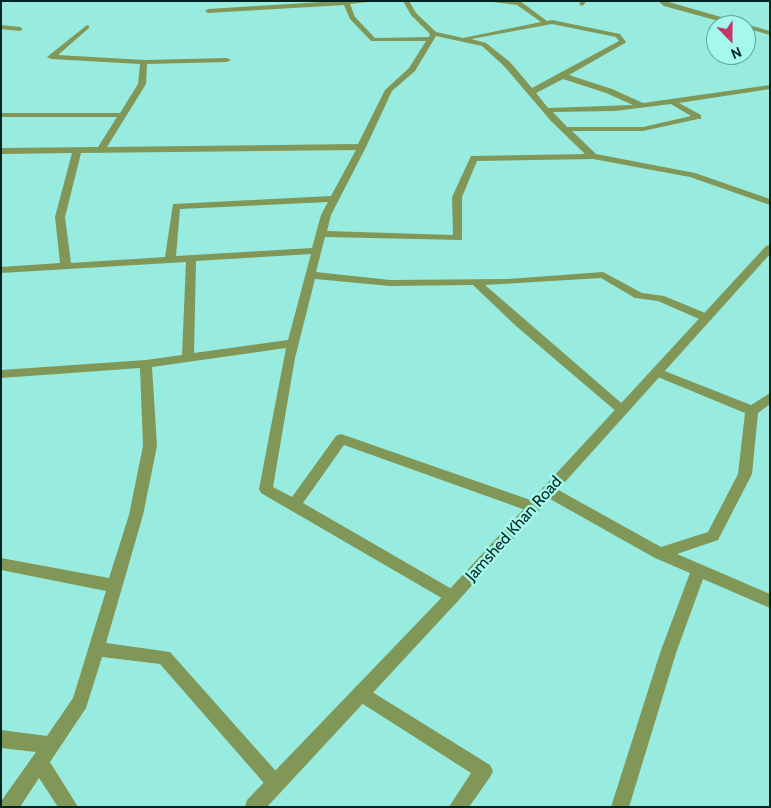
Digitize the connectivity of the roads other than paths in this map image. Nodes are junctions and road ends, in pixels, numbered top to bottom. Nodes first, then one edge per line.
1 (374, 1) edge
2 (406, 1) edge
3 (488, 1) edge
4 (661, 1) edge
5 (346, 3) junction
6 (208, 11) dead end
7 (706, 16) edge
8 (546, 23) junction
9 (1, 27) edge
10 (87, 27) dead end
11 (20, 29) dead end
12 (756, 29) edge
13 (770, 33) edge
14 (433, 36) junction
15 (460, 39) junction
16 (227, 60) dead end
17 (144, 62) junction
18 (563, 76) junction
19 (770, 87) edge
20 (531, 92) junction
21 (674, 103) junction
22 (642, 106) junction
23 (546, 110) junction
24 (1, 115) edge
25 (123, 115) junction
26 (565, 129) junction
27 (362, 146) junction
28 (100, 151) junction
29 (1, 152) edge
30 (77, 152) junction
31 (593, 156) junction
32 (334, 199) junction
33 (770, 202) edge
34 (321, 234) junction
35 (770, 248) edge
36 (317, 251) junction
37 (190, 258) junction
38 (170, 260) junction
39 (66, 266) junction
40 (1, 270) edge
41 (310, 275) junction
42 (475, 282) junction
43 (706, 318) junction
44 (293, 343) junction
45 (188, 358) junction
46 (146, 364) junction
47 (657, 372) junction
48 (1, 374) edge
49 (770, 397) edge
50 (622, 410) junction
51 (752, 411) junction
52 (548, 491) junction
53 (294, 505) junction
54 (534, 507) junction
55 (660, 554) junction
56 (1, 564) edge
57 (698, 571) junction
58 (115, 586) junction
59 (452, 597) junction
60 (770, 601) edge
61 (96, 649) junction
62 (361, 694) junction
63 (1, 740) edge
64 (51, 745) junction
65 (39, 762) junction
66 (276, 784) junction
67 (9, 807) edge
68 (69, 807) edge
69 (254, 807) edge
70 (458, 807) edge
71 (620, 807) edge

1 - 5 street
2 - 14 street
3 - 8 street
4 - 7 street
5 - 6 street
5 - 14 street
8 - 15 street
8 - 18 street
9 - 11 street
10 - 17 street
12 - 13 street
14 - 15 street
14 - 27 street
15 - 20 street
16 - 17 street
17 - 25 street
18 - 20 street
18 - 22 street
19 - 21 street
20 - 23 street
21 - 22 street
21 - 26 street
22 - 23 street
23 - 26 street
24 - 25 street
25 - 28 street
26 - 31 street
27 - 28 street
27 - 32 street
28 - 30 street
29 - 30 street
30 - 39 street
31 - 33 street
31 - 34 street
32 - 34 street
32 - 38 street
34 - 36 street
35 - 43 street, Jamshed Khan Road
36 - 37 street
36 - 41 street
37 - 38 street
37 - 45 street
38 - 39 street
39 - 40 street
41 - 42 street
41 - 44 street
42 - 43 street
42 - 50 street
43 - 47 street, Jamshed Khan Road
44 - 45 street
44 - 53 street
45 - 46 street
46 - 48 street
46 - 58 street
47 - 50 street, Jamshed Khan Road
47 - 51 street
49 - 51 street
50 - 52 street, Jamshed Khan Road
51 - 55 street
52 - 54 street, Jamshed Khan Road
52 - 55 street
53 - 54 street
53 - 59 street
54 - 59 street, Jamshed Khan Road
55 - 57 street
56 - 58 street
57 - 60 street
57 - 71 street
58 - 61 street
59 - 62 street, Jamshed Khan Road
61 - 64 street
61 - 66 street
62 - 66 street, Jamshed Khan Road
62 - 70 street
63 - 64 street
64 - 65 street
65 - 67 street
65 - 68 street
66 - 69 street, Jamshed Khan Road

